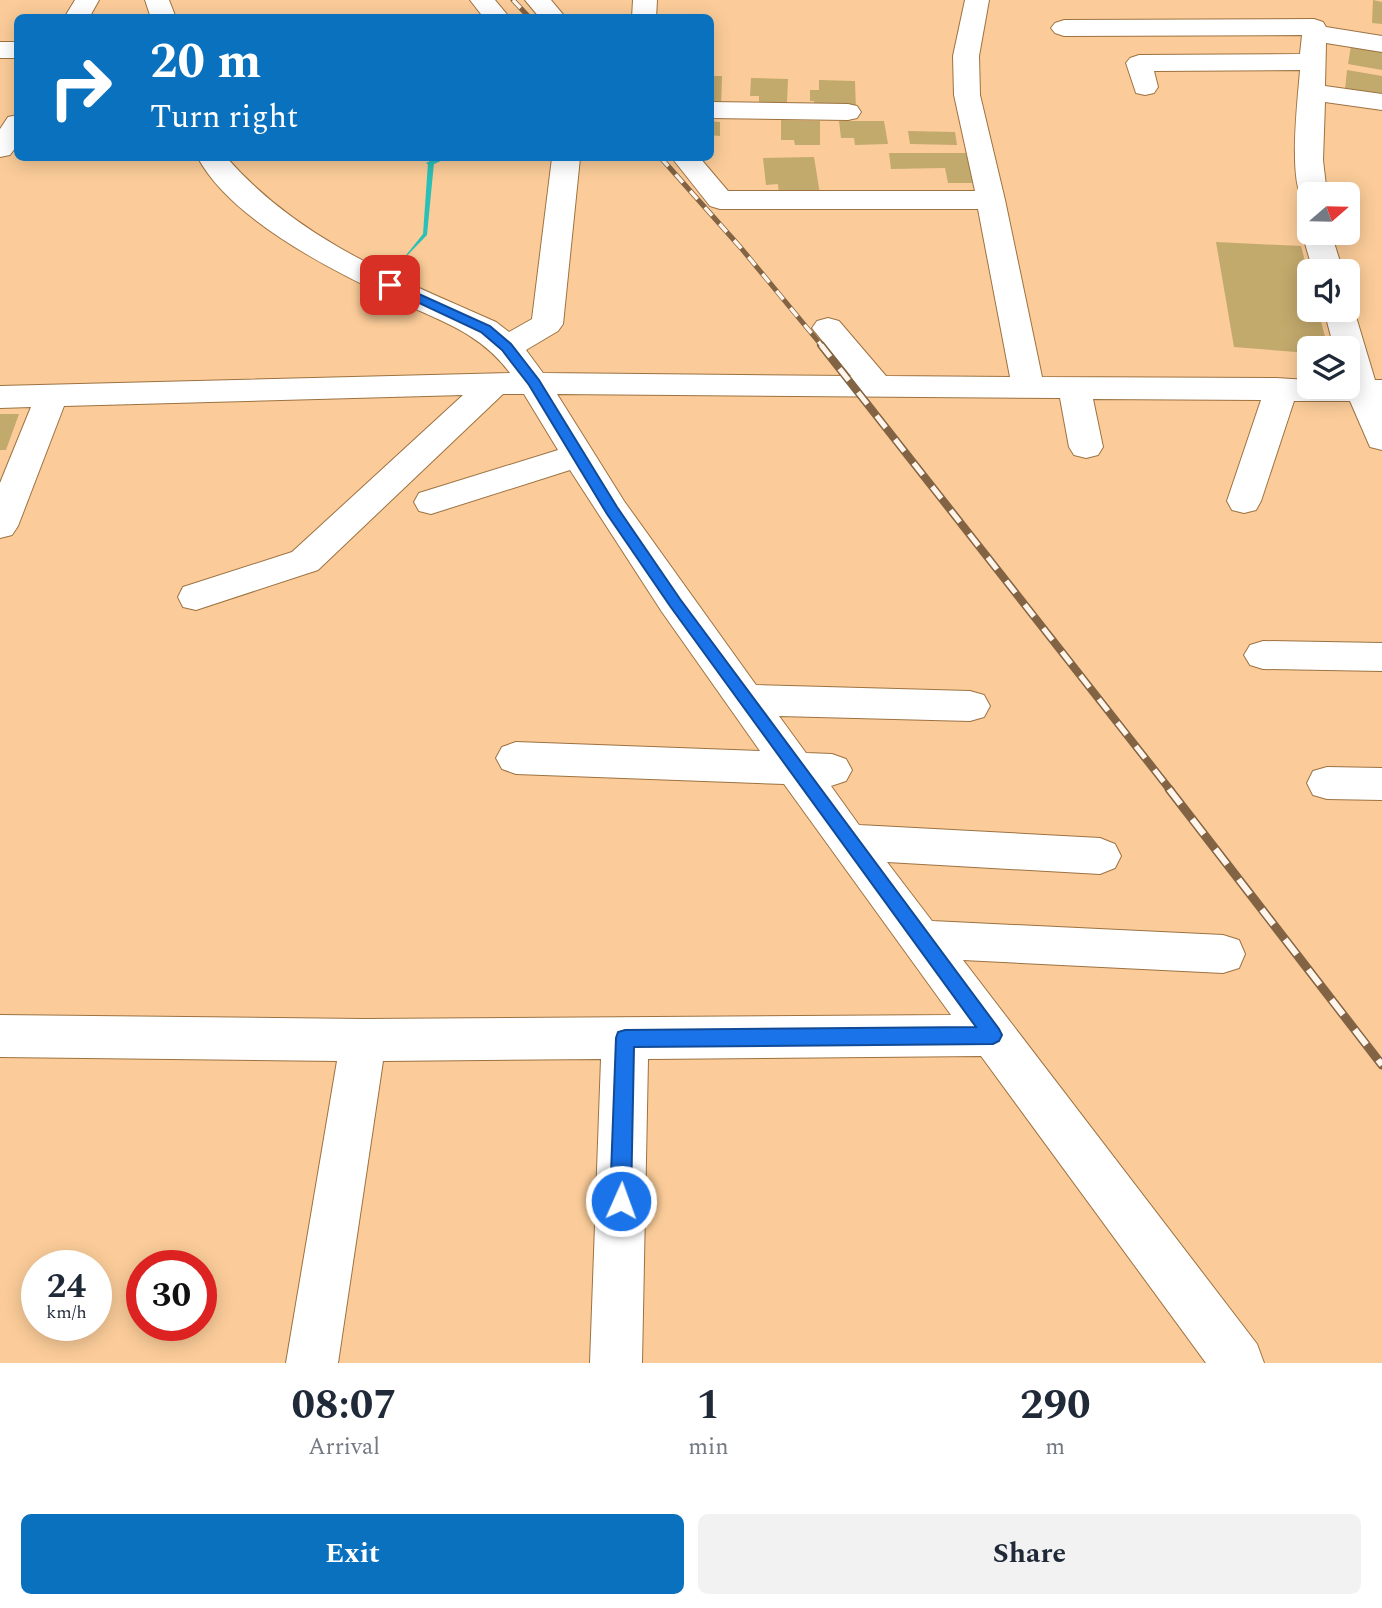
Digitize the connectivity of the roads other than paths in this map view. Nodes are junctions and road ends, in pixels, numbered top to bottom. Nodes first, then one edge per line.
1 (482, 0) edge
2 (537, 0) edge
3 (977, 0) edge
4 (1315, 0) edge
5 (494, 14) edge
6 (550, 14) edge
7 (1064, 28) dead end
8 (1314, 30) junction
9 (1382, 44) edge
10 (1313, 62) junction
11 (1145, 87) dead end
12 (1312, 92) junction
13 (1382, 103) edge
14 (714, 110) edge
15 (848, 112) dead end
16 (14, 129) edge
17 (0, 149) edge
18 (214, 161) edge
19 (565, 161) edge
20 (688, 161) edge
21 (1312, 182) edge
22 (991, 200) junction
23 (1344, 322) edge
24 (828, 328) dead end
25 (507, 347) junction
26 (534, 383) junction
27 (495, 384) junction
28 (878, 387) junction
29 (1074, 388) junction
30 (1028, 389) junction
31 (1276, 389) junction
32 (1372, 390) edge
33 (52, 396) junction
34 (0, 397) edge
35 (1382, 439) edge
36 (1086, 447) dead end
37 (579, 456) junction
38 (1244, 501) dead end
39 (431, 502) dead end
40 (0, 526) edge
41 (196, 597) dead end
42 (1264, 655) dead end
43 (1382, 657) edge
44 (748, 700) junction
45 (970, 706) dead end
46 (516, 758) dead end
47 (814, 769) junction
48 (1327, 783) dead end
49 (1382, 784) edge
50 (848, 842) junction
51 (1100, 856) dead end
52 (920, 939) junction
53 (1223, 954) dead end
54 (993, 1035) junction
55 (0, 1036) edge
56 (625, 1038) junction
57 (363, 1040) junction
58 (312, 1363) edge
59 (616, 1363) edge
60 (1238, 1363) edge

1 - 5 street
2 - 6 street
3 - 22 street
4 - 8 street
7 - 8 street
8 - 9 street
8 - 10 street
10 - 11 street
10 - 12 street
12 - 13 street
12 - 21 street
14 - 15 street
16 - 17 street
18 - 25 street
19 - 25 street
20 - 22 street
22 - 30 street
23 - 32 street
24 - 28 street
25 - 26 street
26 - 27 street
26 - 28 street
26 - 37 street
27 - 33 street
27 - 41 street
28 - 30 street
29 - 30 street
29 - 31 street
29 - 36 street
31 - 32 street
31 - 38 street
32 - 35 street
33 - 34 street
33 - 40 street
37 - 39 street
37 - 44 street
42 - 43 street
44 - 45 street
44 - 47 street
46 - 47 street
47 - 50 street
48 - 49 street
50 - 51 street
50 - 52 street
52 - 53 street
52 - 54 street
54 - 56 street
54 - 60 street
55 - 57 street
56 - 57 street
56 - 59 street
57 - 58 street

